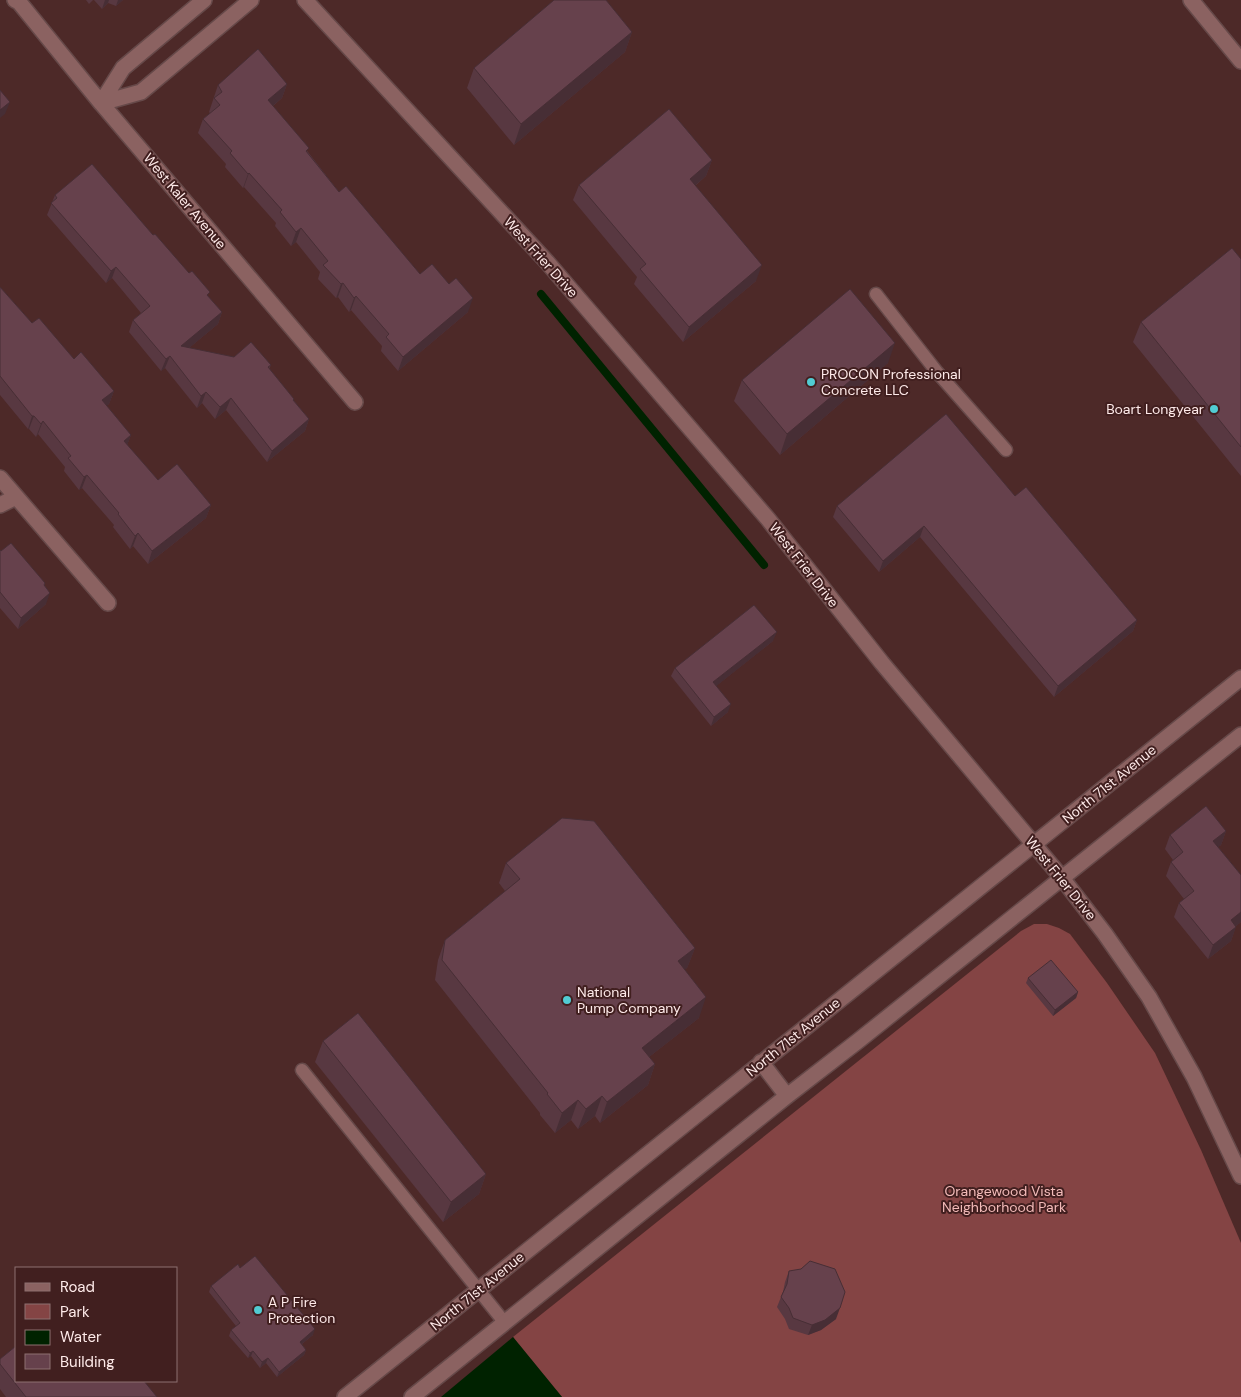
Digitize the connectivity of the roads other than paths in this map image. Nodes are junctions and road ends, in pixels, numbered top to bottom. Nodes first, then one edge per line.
1 (16, 0) edge
2 (204, 0) edge
3 (251, 0) edge
4 (305, 0) edge
5 (1191, 0) edge
6 (1241, 62) edge
7 (101, 103) junction
8 (876, 294) dead end
9 (355, 402) dead end
10 (1006, 450) dead end
11 (0, 478) edge
12 (16, 497) junction
13 (0, 505) edge
14 (108, 603) dead end
15 (1241, 678) edge
16 (1241, 735) edge
17 (1034, 844) junction
18 (1062, 878) junction
19 (761, 1062) junction
20 (302, 1070) dead end
21 (787, 1096) junction
22 (1241, 1176) edge
23 (478, 1290) junction
24 (505, 1323) junction
25 (345, 1397) edge
26 (412, 1397) edge

1 - 7 street, West Kaler Avenue
2 - 7 street
3 - 7 street
4 - 17 street, West Frier Drive
5 - 6 street
7 - 9 street, West Kaler Avenue
8 - 10 lane
11 - 12 street
12 - 13 street
12 - 14 street
15 - 17 street, North 71st Avenue
16 - 18 street
17 - 18 street, West Frier Drive
17 - 19 street, North 71st Avenue
18 - 21 street
18 - 22 street, West Frier Drive
19 - 21 street
19 - 23 street, North 71st Avenue
20 - 23 lane
21 - 24 street
23 - 24 lane
23 - 25 street, North 71st Avenue
24 - 26 street

